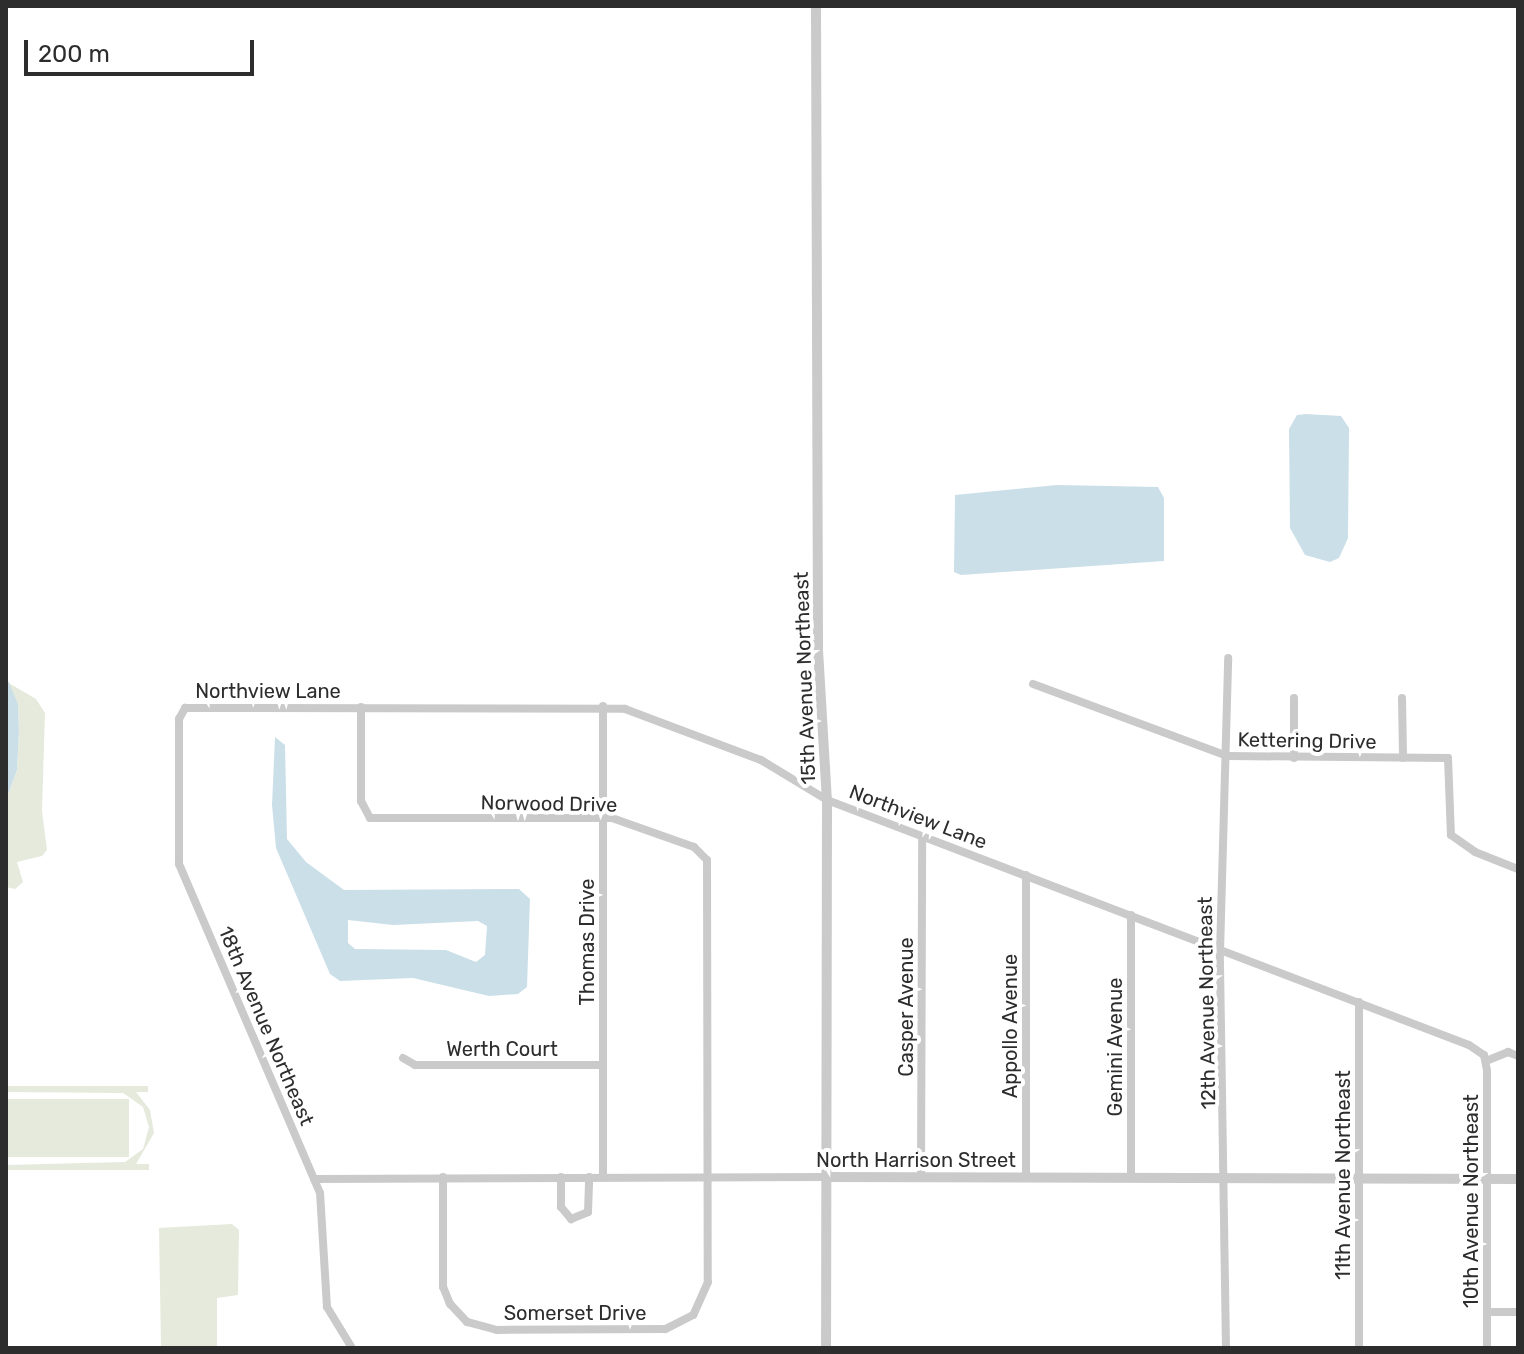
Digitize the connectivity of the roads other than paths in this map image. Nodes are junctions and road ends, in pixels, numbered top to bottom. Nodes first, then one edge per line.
1 (816, 6) edge
2 (1228, 658) dead end
3 (1033, 684) dead end
4 (1294, 698) dead end
5 (1402, 698) dead end
6 (603, 706) junction
7 (361, 707) junction
8 (182, 709) joint
9 (1228, 756) junction
10 (1294, 758) junction
11 (1403, 758) junction
12 (827, 800) junction
13 (603, 817) junction
14 (922, 836) junction
15 (1518, 869) edge
16 (1026, 875) junction
17 (1131, 915) junction
18 (1220, 952) junction
19 (1359, 1002) junction
20 (1518, 1056) edge
21 (403, 1058) dead end
22 (1485, 1058) junction
23 (603, 1065) junction
24 (443, 1177) junction
25 (561, 1177) junction
26 (589, 1177) junction
27 (603, 1177) junction
28 (709, 1177) junction
29 (826, 1177) junction
30 (921, 1177) junction
31 (1026, 1178) junction
32 (1131, 1178) junction
33 (1226, 1178) junction
34 (1359, 1178) junction
35 (314, 1179) junction
36 (1488, 1179) junction
37 (1518, 1179) edge
38 (1487, 1312) junction
39 (1518, 1312) edge
40 (352, 1348) edge
41 (826, 1348) edge
42 (1226, 1348) edge
43 (1359, 1348) edge
44 (1487, 1348) edge

1 - 12 street, 15th Avenue Northeast
2 - 9 street, 12th Avenue Northeast
3 - 9 street, Kettering Drive
4 - 10 street
5 - 11 street
6 - 7 street, Northview Lane
6 - 12 street, Northview Lane
6 - 13 street, Thomas Drive
7 - 8 street, Northview Lane
7 - 13 street, Norwood Drive
8 - 35 street, 18th Avenue Northeast
9 - 10 street, Kettering Drive
9 - 18 street, 12th Avenue Northeast
10 - 11 street, Kettering Drive
11 - 15 street, Kettering Drive
12 - 14 street, Northview Lane
12 - 29 street, 15th Avenue Northeast
13 - 23 street, Thomas Drive
13 - 28 street, Norwood Drive
14 - 16 street, Northview Lane
14 - 30 street, Casper Avenue
16 - 17 street, Northview Lane
16 - 31 street, Appollo Avenue
17 - 18 street, Northview Lane
17 - 32 street, Gemini Avenue
18 - 19 street, Northview Lane
18 - 33 street, 12th Avenue Northeast
19 - 22 street, Northview Lane
19 - 34 street, 11th Avenue Northeast
20 - 22 street
21 - 23 street, Werth Court
22 - 36 street, 10th Avenue Northeast
23 - 27 street, Thomas Drive
24 - 25 street, North Harrison Street
24 - 28 street, Somerset Drive
24 - 35 street, North Harrison Street
25 - 26 street, North Harrison Street
25 - 26 street
26 - 27 street, North Harrison Street
27 - 28 street, North Harrison Street
28 - 29 street, North Harrison Street
29 - 30 street, North Harrison Street
29 - 41 street, 15th Avenue Northeast
30 - 31 street, North Harrison Street
31 - 32 street, North Harrison Street
32 - 33 street, North Harrison Street
33 - 34 street, North Harrison Street
33 - 42 street, 12th Avenue Northeast
34 - 36 street, North Harrison Street
34 - 43 street, 11th Avenue Northeast
35 - 40 street, 18th Avenue Northeast
36 - 37 street, North Harrison Street
36 - 38 street, 10th Avenue Northeast
38 - 39 street
38 - 44 street, 10th Avenue Northeast

